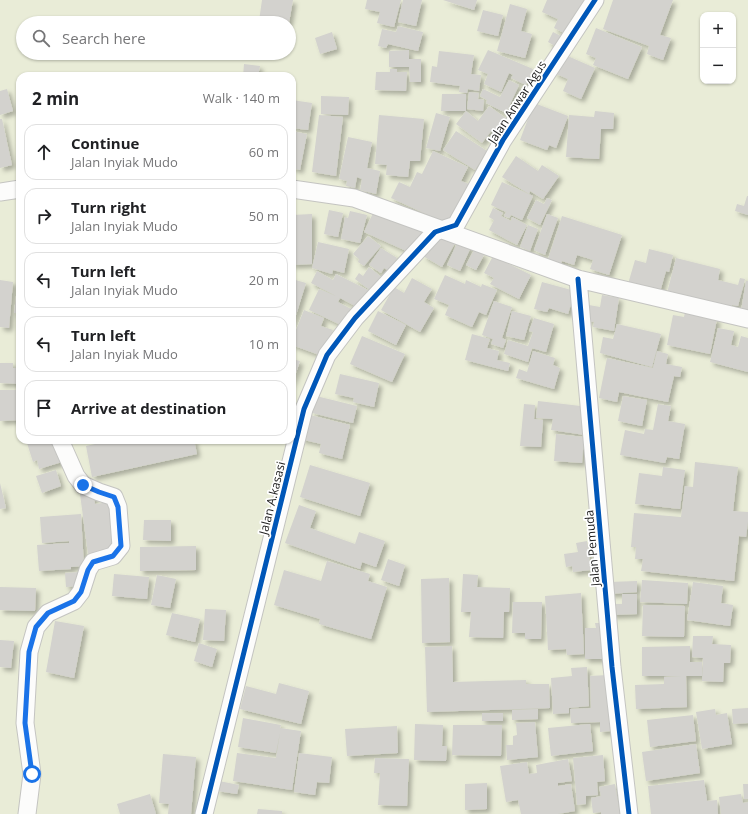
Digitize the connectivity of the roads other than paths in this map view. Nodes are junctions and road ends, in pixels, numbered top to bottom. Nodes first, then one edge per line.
1 (595, 0) edge
2 (16, 189) edge
3 (296, 190) edge
4 (0, 192) edge
5 (442, 230) junction
6 (578, 279) junction
7 (748, 319) edge
8 (296, 440) edge
9 (62, 444) edge
10 (295, 444) edge
11 (27, 814) edge
12 (204, 814) edge
13 (629, 814) edge

1 - 5 street, Jalan Anwar Agus
2 - 4 street
3 - 5 street
5 - 6 street
5 - 8 street, Jalan A.kasasi
6 - 7 street
6 - 13 street, Jalan Pemuda
9 - 11 street
10 - 12 street, Jalan A.kasasi

